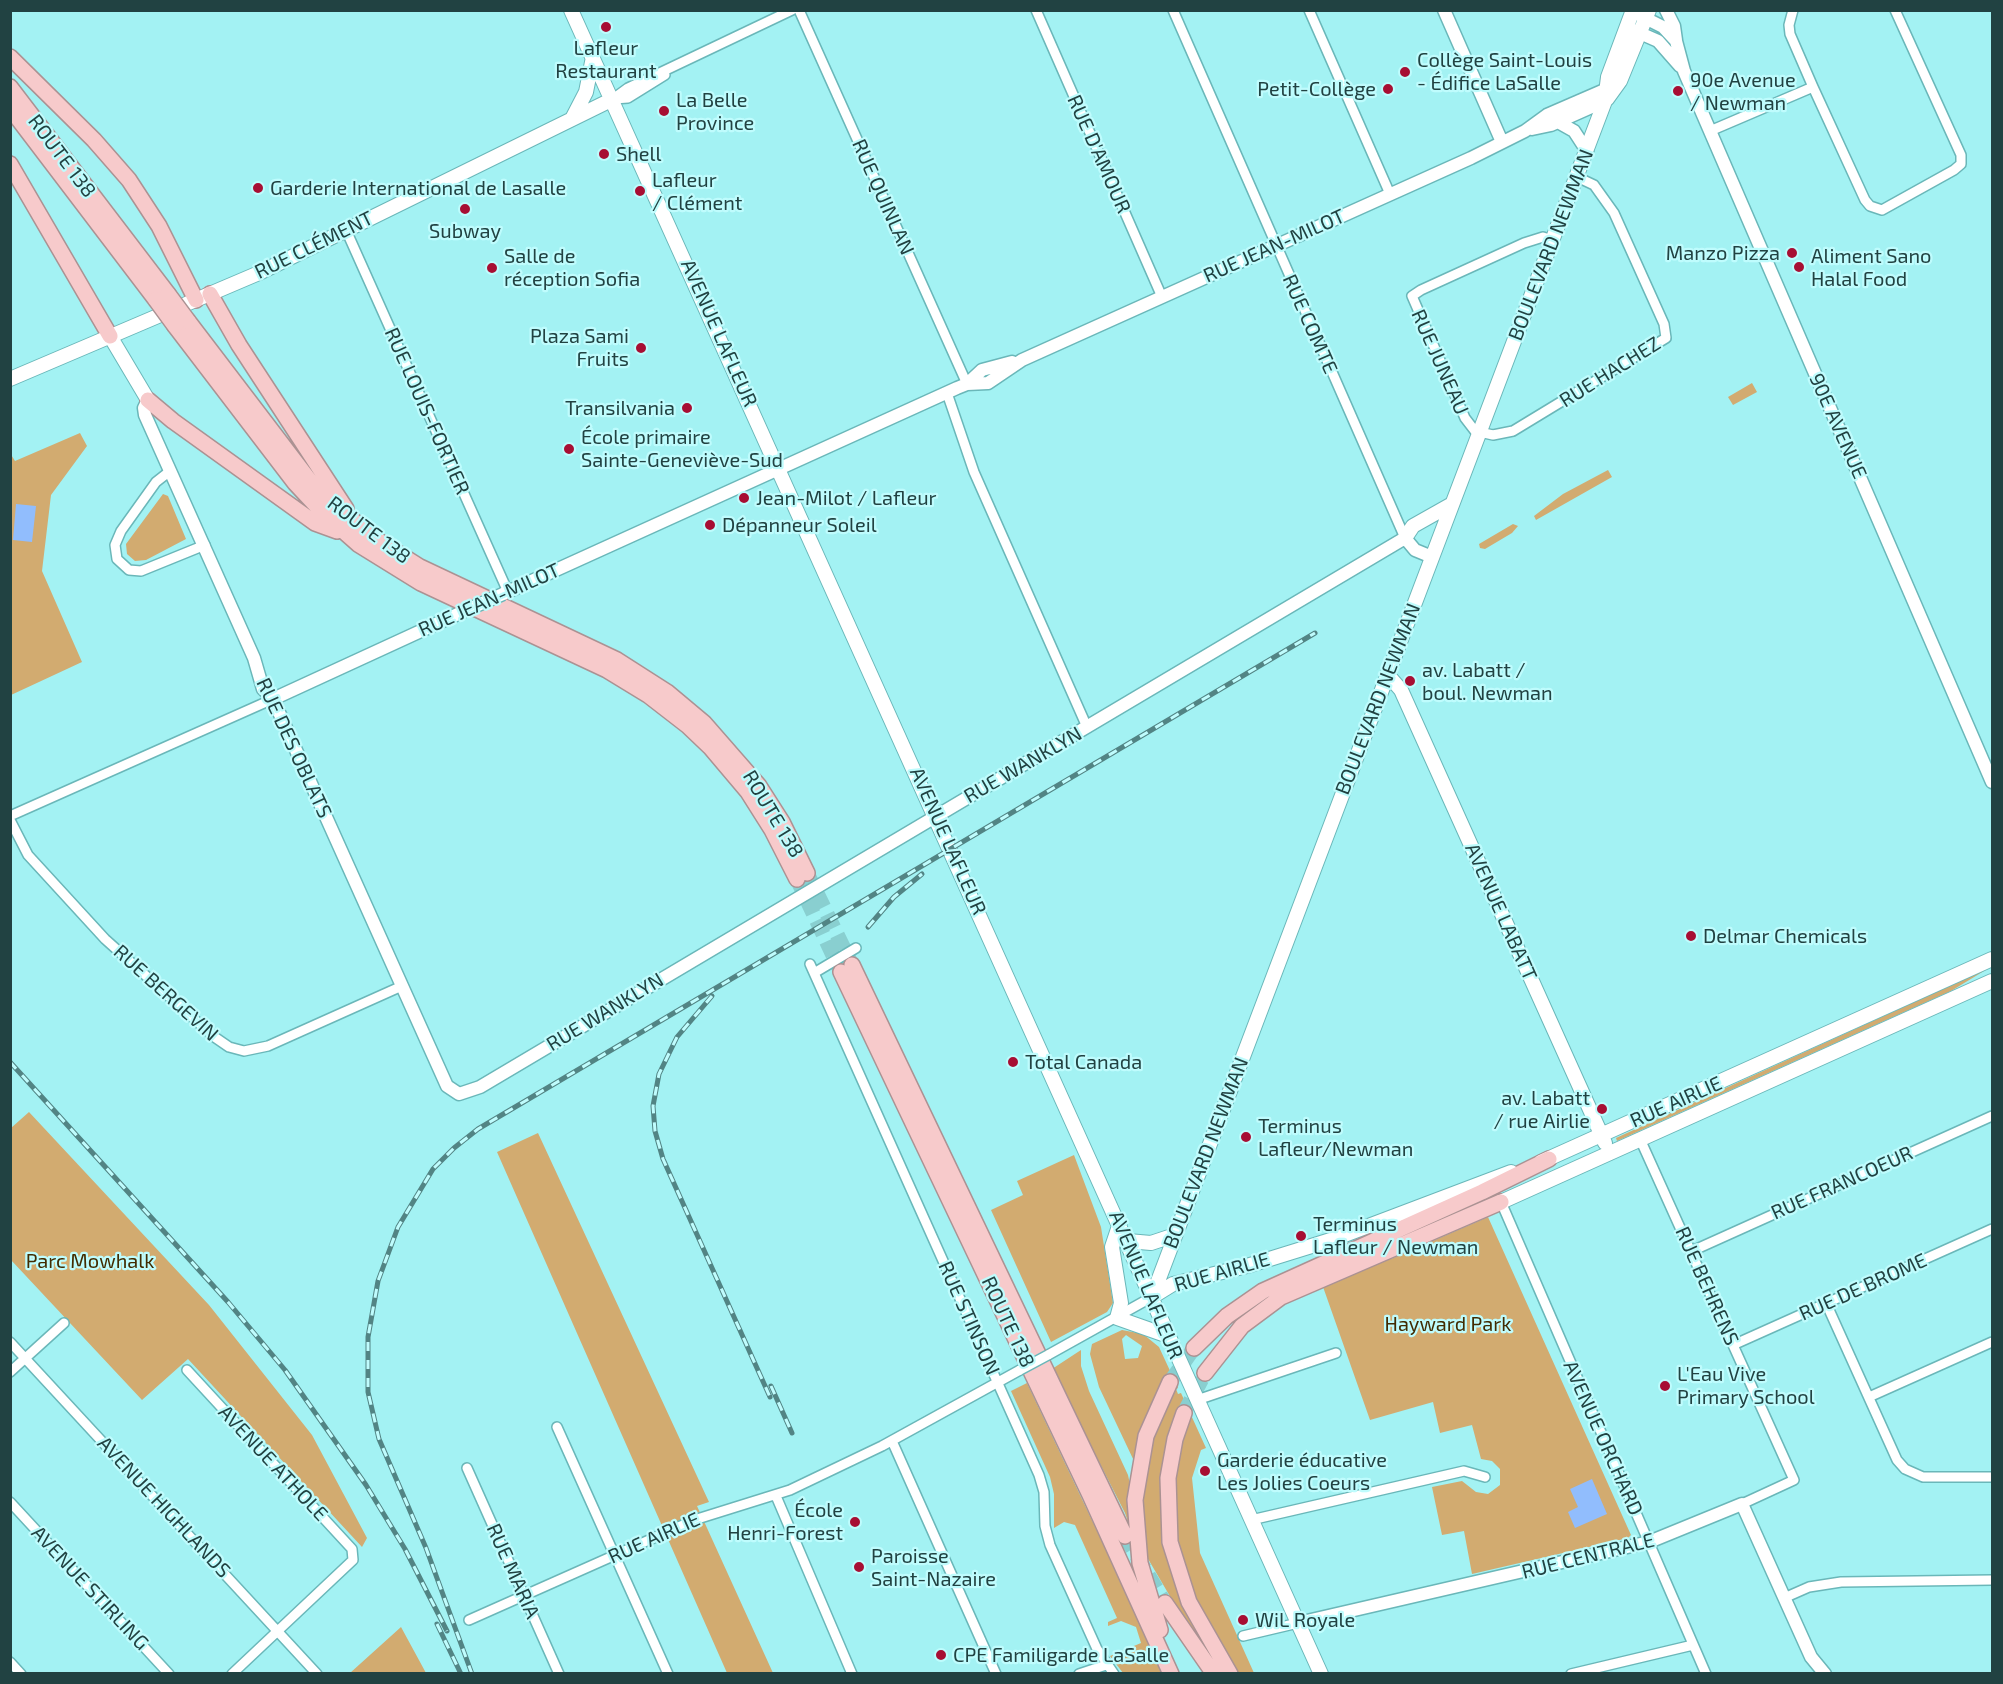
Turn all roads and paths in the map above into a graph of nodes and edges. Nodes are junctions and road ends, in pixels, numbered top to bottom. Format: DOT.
graph roads {
  1 [pos="571,10"];
  2 [pos="792,10"];
  3 [pos="799,10"];
  4 [pos="1036,10"];
  5 [pos="1173,10"];
  6 [pos="1309,10"];
  7 [pos="1444,10"];
  8 [pos="1666,10"];
  9 [pos="1793,10"];
  10 [pos="1895,10"];
  11 [pos="1640,13"];
  12 [pos="1626,27"];
  13 [pos="1640,33"];
  14 [pos="1676,41"];
  15 [pos="10,57"];
  16 [pos="593,57"];
  17 [pos="1684,71"];
  18 [pos="10,87"];
  19 [pos="1813,87"];
  20 [pos="1606,95"];
  21 [pos="613,99"];
  22 [pos="10,108"];
  23 [pos="572,119"];
  24 [pos="1558,122"];
  25 [pos="1525,131"];
  26 [pos="1710,131"];
  27 [pos="1502,142"];
  28 [pos="1587,151"];
  29 [pos="10,164"];
  30 [pos="1577,177"];
  31 [pos="1390,194"];
  32 [pos="346,230"];
  33 [pos="1553,240"];
  34 [pos="1276,245"];
  35 [pos="162,297"];
  36 [pos="203,297"];
  37 [pos="1162,297"];
  38 [pos="110,336"];
  39 [pos="10,379"];
  40 [pos="967,384"];
  41 [pos="947,393"];
  42 [pos="148,400"];
  43 [pos="1480,432"];
  44 [pos="780,469"];
  45 [pos="170,471"];
  46 [pos="1452,504"];
  47 [pos="352,530"];
  48 [pos="1405,538"];
  49 [pos="205,545"];
  50 [pos="1432,557"];
  51 [pos="506,593"];
  52 [pos="1387,674"];
  53 [pos="273,699"];
  54 [pos="1087,727"];
  55 [pos="1992,782"];
  56 [pos="936,816"];
  57 [pos="10,818"];
  58 [pos="802,876"];
  59 [pos="856,948"];
  60 [pos="1992,959"];
  61 [pos="1992,981"];
  62 [pos="402,986"];
  63 [pos="454,1093"];
  64 [pos="1992,1116"];
  65 [pos="1602,1135"];
  66 [pos="1640,1139"];
  67 [pos="1610,1153"];
  68 [pos="1549,1159"];
  69 [pos="1501,1202"];
  70 [pos="1120,1223"];
  71 [pos="1992,1229"];
  72 [pos="1175,1235"];
  73 [pos="1128,1241"];
  74 [pos="1692,1251"];
  75 [pos="1152,1297"];
  76 [pos="1826,1303"];
  77 [pos="1116,1318"];
  78 [pos="64,1323"];
  79 [pos="1168,1336"];
  80 [pos="10,1342"];
  81 [pos="1992,1342"];
  82 [pos="1733,1345"];
  83 [pos="1194,1348"];
  84 [pos="1336,1353"];
  85 [pos="26,1358"];
  86 [pos="188,1370"];
  87 [pos="10,1372"];
  88 [pos="1205,1373"];
  89 [pos="1170,1382"];
  90 [pos="998,1383"];
  91 [pos="1869,1397"];
  92 [pos="1197,1400"];
  93 [pos="1184,1413"];
  94 [pos="557,1427"];
  95 [pos="892,1441"];
  96 [pos="467,1468"];
  97 [pos="1485,1477"];
  98 [pos="1992,1477"];
  99 [pos="776,1496"];
  100 [pos="10,1502"];
  101 [pos="1742,1503"];
  102 [pos="1251,1520"];
  103 [pos="1125,1536"];
  104 [pos="1649,1542"];
  105 [pos="614,1556"];
  106 [pos="1992,1580"];
  107 [pos="524,1596"];
  108 [pos="1784,1598"];
  109 [pos="1165,1603"];
  110 [pos="469,1620"];
  111 [pos="1298,1623"];
  112 [pos="278,1631"];
  113 [pos="1243,1636"];
  114 [pos="1693,1645"];
  115 [pos="10,1662"];
  116 [pos="1107,1665"];
  117 [pos="21,1674"];
  118 [pos="169,1674"];
  119 [pos="232,1674"];
  120 [pos="317,1674"];
  121 [pos="559,1674"];
  122 [pos="668,1674"];
  123 [pos="852,1674"];
  124 [pos="996,1674"];
  125 [pos="1079,1674"];
  126 [pos="1114,1674"];
  127 [pos="1172,1674"];
  128 [pos="1214,1674"];
  129 [pos="1230,1674"];
  130 [pos="1321,1674"];
  131 [pos="1571,1674"];
  132 [pos="1706,1674"];
  133 [pos="1825,1674"];
  1 -- 16 [label="main road, AVENUE LAFLEUR"];
  2 -- 21 [label="street, RUE CLÉMENT"];
  3 -- 40 [label="street, RUE QUINLAN"];
  4 -- 37 [label="street, RUE D'AMOUR"];
  5 -- 34 [label="street, RUE COMTE"];
  6 -- 31 [label="street"];
  7 -- 27 [label="street"];
  8 -- 14 [label="street, 90E AVENUE"];
  9 -- 19 [label="street"];
  10 -- 19 [label="street"];
  11 -- 12 [label="main road, BOULEVARD NEWMAN"];
  11 -- 13 [label="main road, BOULEVARD NEWMAN"];
  11 -- 14 [label="street"];
  12 -- 13 [label="street, 90E AVENUE"];
  12 -- 20 [label="main road, BOULEVARD NEWMAN"];
  13 -- 17 [label="street, 90E AVENUE"];
  13 -- 20 [label="main road, BOULEVARD NEWMAN"];
  14 -- 17 [label="street, 90E AVENUE"];
  15 -- 36 [label="highway"];
  16 -- 21 [label="main road, AVENUE LAFLEUR"];
  16 -- 23 [label="main road"];
  17 -- 26 [label="street, 90E AVENUE"];
  18 -- 35 [label="highway, ROUTE 138"];
  19 -- 26 [label="street"];
  20 -- 24 [label="street, RUE JEAN-MILOT"];
  20 -- 25 [label="street, RUE JEAN-MILOT"];
  20 -- 28 [label="main road, BOULEVARD NEWMAN"];
  21 -- 23 [label="main road, RUE CLÉMENT"];
  21 -- 44 [label="main road, AVENUE LAFLEUR"];
  22 -- 35 [label="highway, ROUTE 138"];
  23 -- 32 [label="main road, RUE CLÉMENT"];
  24 -- 25 [label="street, RUE JEAN-MILOT"];
  24 -- 28 [label="street"];
  25 -- 27 [label="street, RUE JEAN-MILOT"];
  26 -- 55 [label="street, 90E AVENUE"];
  27 -- 31 [label="street, RUE JEAN-MILOT"];
  28 -- 30 [label="main road, BOULEVARD NEWMAN"];
  29 -- 38 [label="highway"];
  30 -- 33 [label="main road, BOULEVARD NEWMAN"];
  30 -- 43 [label="street, RUE HACHEZ"];
  31 -- 34 [label="street, RUE JEAN-MILOT"];
  32 -- 36 [label="main road, RUE CLÉMENT"];
  32 -- 51 [label="street, RUE LOUIS-FORTIER"];
  33 -- 43 [label="main road, BOULEVARD NEWMAN"];
  33 -- 43 [label="street, RUE JUNEAU"];
  34 -- 37 [label="street, RUE JEAN-MILOT"];
  34 -- 48 [label="street, RUE COMTE"];
  35 -- 47 [label="highway, ROUTE 138, bridge"];
  36 -- 38 [label="main road, RUE CLÉMENT"];
  36 -- 47 [label="highway"];
  37 -- 40 [label="street, RUE JEAN-MILOT"];
  38 -- 39 [label="main road, RUE CLÉMENT"];
  38 -- 42 [label="main road"];
  40 -- 41 [label="street, RUE JEAN-MILOT"];
  41 -- 44 [label="street, RUE JEAN-MILOT"];
  41 -- 54 [label="street"];
  42 -- 45 [label="street, RUE DES OBLATS"];
  42 -- 47 [label="highway"];
  43 -- 46 [label="main road, BOULEVARD NEWMAN"];
  44 -- 51 [label="street, RUE JEAN-MILOT"];
  44 -- 56 [label="main road, AVENUE LAFLEUR"];
  45 -- 49 [label="street, RUE DES OBLATS"];
  45 -- 49 [label="street"];
  46 -- 48 [label="main road"];
  46 -- 50 [label="main road, BOULEVARD NEWMAN"];
  47 -- 58 [label="highway, ROUTE 138"];
  48 -- 50 [label="street"];
  48 -- 54 [label="street, RUE WANKLYN"];
  49 -- 53 [label="street, RUE DES OBLATS"];
  50 -- 52 [label="main road, BOULEVARD NEWMAN"];
  51 -- 53 [label="street, RUE JEAN-MILOT, bridge"];
  52 -- 65 [label="main road, AVENUE LABATT"];
  52 -- 72 [label="main road, BOULEVARD NEWMAN"];
  53 -- 57 [label="street, RUE JEAN-MILOT"];
  53 -- 62 [label="street, RUE DES OBLATS"];
  54 -- 56 [label="street, RUE WANKLYN"];
  56 -- 63 [label="street, RUE WANKLYN"];
  56 -- 70 [label="main road, AVENUE LAFLEUR"];
  57 -- 62 [label="street, RUE BERGEVIN"];
  59 -- 90 [label="street, RUE STINSON"];
  60 -- 65 [label="main road, RUE AIRLIE"];
  61 -- 66 [label="main road, RUE AIRLIE"];
  62 -- 63 [label="street, RUE DES OBLATS"];
  64 -- 74 [label="street, RUE FRANCOEUR"];
  65 -- 67 [label="main road, AVENUE LABATT"];
  65 -- 68 [label="main road, RUE AIRLIE"];
  66 -- 67 [label="main road, RUE AIRLIE"];
  66 -- 74 [label="street, RUE BEHRENS"];
  67 -- 69 [label="main road, RUE AIRLIE"];
  68 -- 75 [label="main road, RUE AIRLIE"];
  68 -- 83 [label="highway"];
  69 -- 88 [label="highway"];
  69 -- 104 [label="street, AVENUE ORCHARD"];
  70 -- 73 [label="main road, AVENUE LAFLEUR"];
  70 -- 77 [label="main road"];
  71 -- 76 [label="street, RUE DE BROME"];
  72 -- 73 [label="main road"];
  72 -- 75 [label="main road, BOULEVARD NEWMAN"];
  73 -- 75 [label="main road, AVENUE LAFLEUR"];
  74 -- 82 [label="street, RUE BEHRENS"];
  75 -- 77 [label="street, RUE AIRLIE"];
  75 -- 79 [label="main road, AVENUE LAFLEUR"];
  76 -- 82 [label="street, RUE DE BROME"];
  76 -- 91 [label="street"];
  77 -- 79 [label="main road"];
  77 -- 90 [label="street, RUE AIRLIE, bridge"];
  78 -- 85 [label="street"];
  79 -- 92 [label="main road, AVENUE LAFLEUR"];
  80 -- 85 [label="street, AVENUE HIGHLANDS"];
  81 -- 91 [label="street"];
  82 -- 101 [label="street, RUE BEHRENS"];
  84 -- 92 [label="street"];
  85 -- 87 [label="street"];
  85 -- 112 [label="street, AVENUE HIGHLANDS"];
  86 -- 112 [label="street, AVENUE ATHOLE"];
  89 -- 127 [label="highway"];
  90 -- 95 [label="street, RUE AIRLIE"];
  90 -- 116 [label="street, RUE STINSON"];
  91 -- 98 [label="street"];
  92 -- 102 [label="main road, AVENUE LAFLEUR"];
  93 -- 129 [label="highway"];
  94 -- 105 [label="street"];
  95 -- 99 [label="street, RUE AIRLIE"];
  95 -- 124 [label="street"];
  96 -- 107 [label="street, RUE MARIA"];
  97 -- 102 [label="street"];
  99 -- 105 [label="street, RUE AIRLIE"];
  99 -- 123 [label="street"];
  100 -- 118 [label="street, AVENUE STIRLING"];
  101 -- 104 [label="street, RUE CENTRALE"];
  101 -- 108 [label="street"];
  102 -- 111 [label="main road, AVENUE LAFLEUR"];
  103 -- 127 [label="highway, ROUTE 138"];
  104 -- 111 [label="street, RUE CENTRALE"];
  104 -- 114 [label="street, AVENUE ORCHARD"];
  105 -- 107 [label="street, RUE AIRLIE"];
  105 -- 122 [label="street"];
  106 -- 108 [label="street"];
  107 -- 110 [label="street, RUE AIRLIE"];
  107 -- 121 [label="street, RUE MARIA"];
  108 -- 133 [label="street"];
  109 -- 128 [label="highway"];
  111 -- 113 [label="street, RUE CENTRALE"];
  111 -- 130 [label="main road, AVENUE LAFLEUR"];
  112 -- 119 [label="street"];
  112 -- 120 [label="street, AVENUE HIGHLANDS"];
  114 -- 131 [label="street"];
  114 -- 132 [label="street, AVENUE ORCHARD"];
  115 -- 117 [label="street"];
  116 -- 125 [label="street"];
  116 -- 126 [label="street, RUE STINSON"];
}
